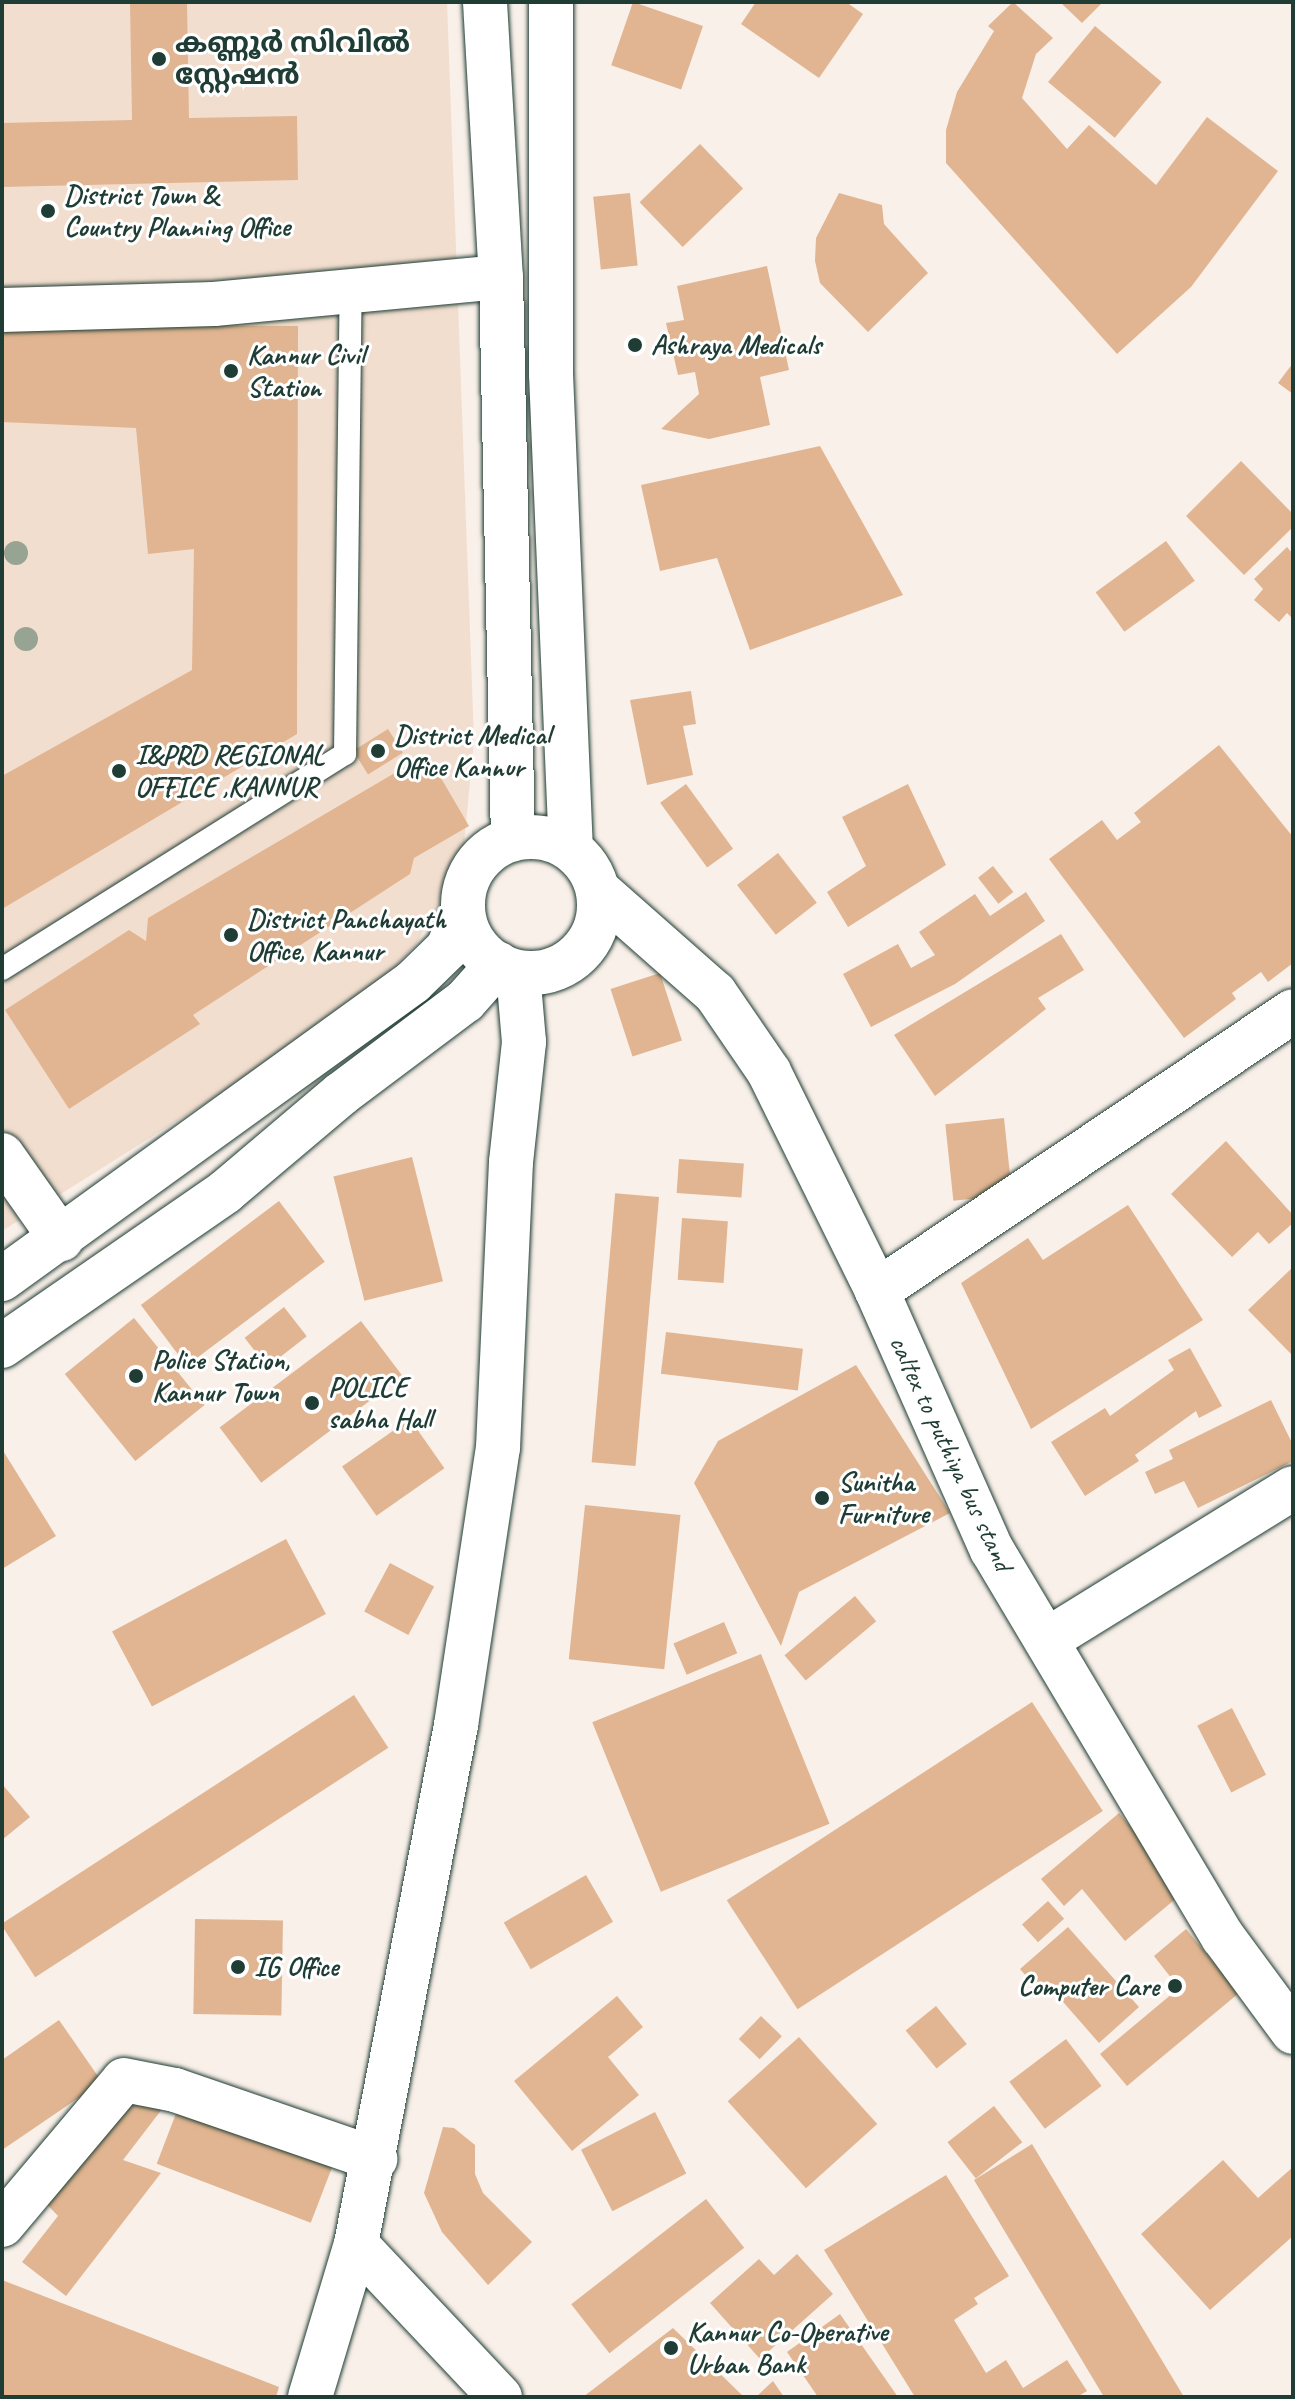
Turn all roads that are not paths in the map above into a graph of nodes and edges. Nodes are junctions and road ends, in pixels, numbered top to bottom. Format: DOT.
graph roads {
  1 [pos="485,2"];
  2 [pos="551,2"];
  3 [pos="501,277"];
  4 [pos="351,294"];
  5 [pos="2,310"];
  6 [pos="513,839"];
  7 [pos="571,849"];
  8 [pos="598,890"];
  9 [pos="463,910"];
  10 [pos="508,968"];
  11 [pos="2,969"];
  12 [pos="1293,1011"];
  13 [pos="2,1155"];
  14 [pos="61,1239"];
  15 [pos="2,1279"];
  16 [pos="877,1291"];
  17 [pos="2,1346"];
  18 [pos="1293,1488"];
  19 [pos="1047,1640"];
  20 [pos="1293,2032"];
  21 [pos="375,2159"];
  22 [pos="2,2225"];
  23 [pos="356,2244"];
  24 [pos="310,2397"];
  25 [pos="500,2397"];
  1 -- 3 [label="main road"];
  2 -- 7 [label="main road"];
  3 -- 4 [label="main road"];
  3 -- 6 [label="main road"];
  4 -- 5 [label="main road"];
  4 -- 11 [label="lane"];
  6 -- 7 [label="main road"];
  6 -- 9 [label="main road"];
  7 -- 8 [label="main road"];
  8 -- 10 [label="main road"];
  8 -- 16 [label="main road, caltex to puthiya bus stand"];
  9 -- 10 [label="main road"];
  9 -- 14 [label="main road"];
  10 -- 17 [label="main road"];
  10 -- 21 [label="main road"];
  12 -- 16 [label="main road"];
  13 -- 14 [label="main road"];
  14 -- 15 [label="main road"];
  16 -- 19 [label="main road, caltex to puthiya bus stand"];
  18 -- 19 [label="main road"];
  19 -- 20 [label="main road, caltex to puthiya bus stand"];
  21 -- 22 [label="main road"];
  21 -- 23 [label="main road"];
  23 -- 24 [label="main road"];
  23 -- 25 [label="main road"];
}
